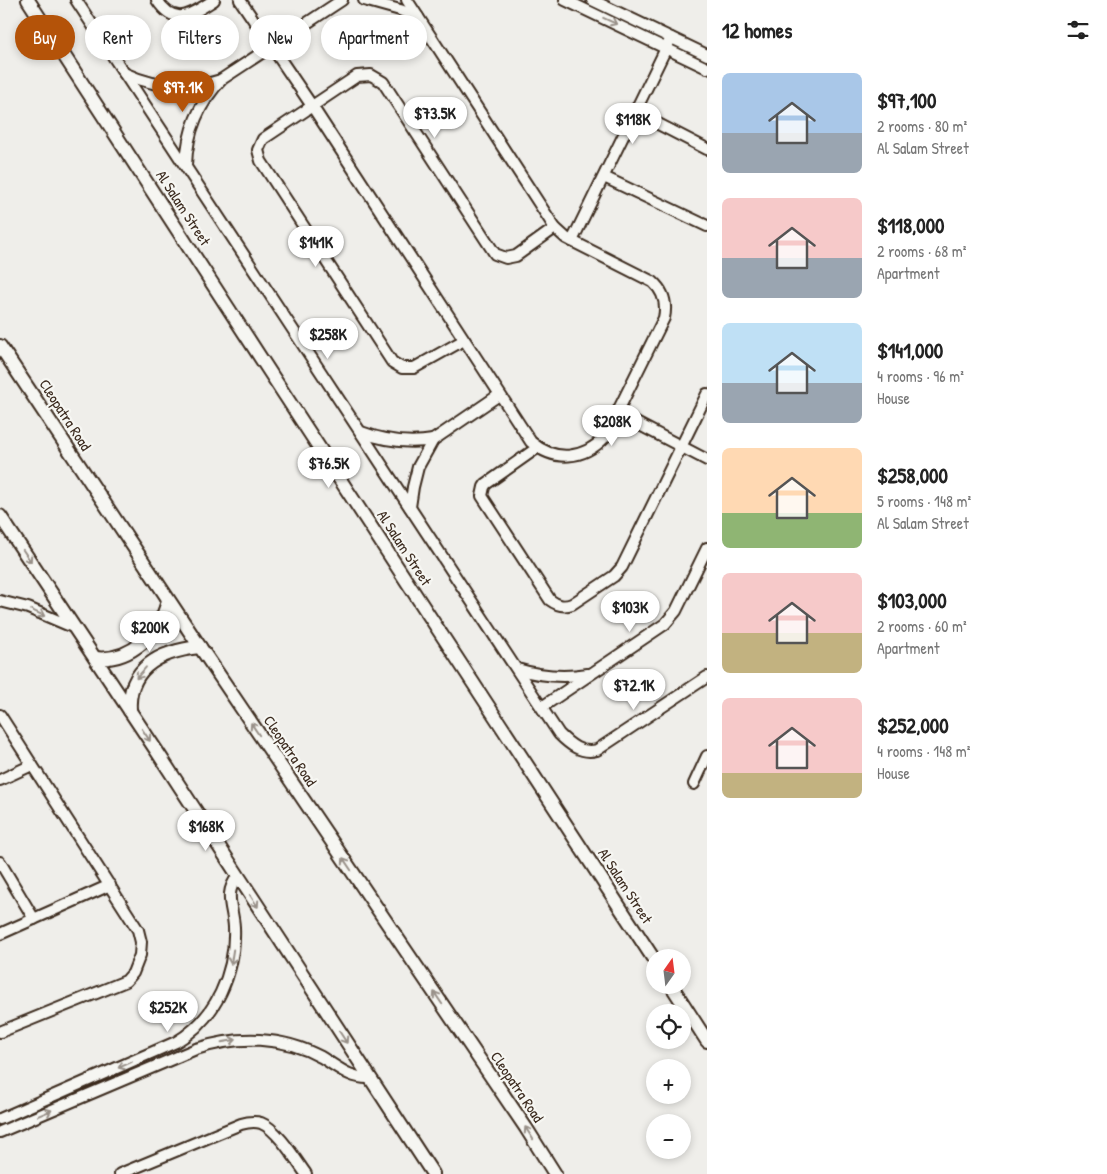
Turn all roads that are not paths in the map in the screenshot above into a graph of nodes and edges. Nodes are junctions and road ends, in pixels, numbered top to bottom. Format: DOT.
graph roads {
  1 [pos="28,0"];
  2 [pos="76,0"];
  3 [pos="157,0"];
  4 [pos="214,0"];
  5 [pos="240,0"];
  6 [pos="342,0"];
  7 [pos="364,0"];
  8 [pos="407,0"];
  9 [pos="566,0"];
  10 [pos="592,0"];
  11 [pos="250,15"];
  12 [pos="413,15"];
  13 [pos="417,15"];
  14 [pos="311,21"];
  15 [pos="427,31"];
  16 [pos="671,38"];
  17 [pos="666,48"];
  18 [pos="707,55"];
  19 [pos="252,60"];
  20 [pos="280,60"];
  21 [pos="707,68"];
  22 [pos="124,73"];
  23 [pos="222,80"];
  24 [pos="312,106"];
  25 [pos="635,112"];
  26 [pos="707,149"];
  27 [pos="186,165"];
  28 [pos="604,177"];
  29 [pos="707,226"];
  30 [pos="555,228"];
  31 [pos="572,241"];
  32 [pos="464,340"];
  33 [pos="0,346"];
  34 [pos="4,358"];
  35 [pos="707,394"];
  36 [pos="499,395"];
  37 [pos="617,413"];
  38 [pos="361,432"];
  39 [pos="433,440"];
  40 [pos="681,447"];
  41 [pos="537,448"];
  42 [pos="707,460"];
  43 [pos="410,507"];
  44 [pos="0,516"];
  45 [pos="707,548"];
  46 [pos="168,600"];
  47 [pos="0,601"];
  48 [pos="75,628"];
  49 [pos="200,647"];
  50 [pos="95,658"];
  51 [pos="516,669"];
  52 [pos="592,674"];
  53 [pos="707,677"];
  54 [pos="542,707"];
  55 [pos="130,711"];
  56 [pos="0,715"];
  57 [pos="707,756"];
  58 [pos="32,765"];
  59 [pos="0,780"];
  60 [pos="694,784"];
  61 [pos="0,862"];
  62 [pos="238,876"];
  63 [pos="110,885"];
  64 [pos="34,919"];
  65 [pos="0,934"];
  66 [pos="647,949"];
  67 [pos="677,994"];
  68 [pos="0,1032"];
  69 [pos="187,1036"];
  70 [pos="707,1041"];
  71 [pos="196,1049"];
  72 [pos="370,1078"];
  73 [pos="0,1119"];
  74 [pos="0,1132"];
  75 [pos="120,1174"];
  76 [pos="306,1174"];
  77 [pos="433,1174"];
  78 [pos="555,1174"];
  1 -- 66 [label="main road, Al Salam Street"];
  2 -- 22 [label="street"];
  3 -- 4 [label="street"];
  5 -- 11 [label="street"];
  6 -- 14 [label="street"];
  7 -- 12 [label="street"];
  8 -- 13 [label="street"];
  9 -- 17 [label="street, one-way"];
  10 -- 16 [label="street"];
  15 -- 30 [label="street"];
  16 -- 17 [label="street"];
  16 -- 18 [label="street"];
  17 -- 21 [label="street"];
  17 -- 25 [label="street"];
  19 -- 23 [label="street"];
  20 -- 24 [label="street"];
  22 -- 23 [label="street"];
  22 -- 27 [label="street"];
  23 -- 27 [label="street"];
  24 -- 30 [label="street"];
  24 -- 32 [label="street"];
  24 -- 32 [label="street"];
  25 -- 26 [label="street"];
  25 -- 28 [label="street"];
  27 -- 38 [label="street"];
  28 -- 29 [label="street"];
  28 -- 31 [label="street"];
  30 -- 31 [label="street"];
  31 -- 37 [label="street"];
  32 -- 36 [label="street"];
  33 -- 34 [label="main road, Cleopatra Road"];
  34 -- 46 [label="main road, Cleopatra Road"];
  35 -- 40 [label="street"];
  36 -- 39 [label="street"];
  36 -- 41 [label="street"];
  37 -- 40 [label="street"];
  37 -- 41 [label="street"];
  38 -- 39 [label="street"];
  38 -- 43 [label="street"];
  39 -- 43 [label="street"];
  40 -- 41 [label="street"];
  40 -- 42 [label="street"];
  43 -- 51 [label="street"];
  44 -- 48 [label="main road, one-way"];
  45 -- 52 [label="street"];
  46 -- 49 [label="main road, Cleopatra Road"];
  46 -- 50 [label="main road"];
  47 -- 48 [label="street, one-way"];
  48 -- 50 [label="main road"];
  49 -- 55 [label="main road, one-way"];
  78 -- 49 [label="main road, Cleopatra Road, one-way"];
  50 -- 55 [label="main road"];
  51 -- 52 [label="street"];
  51 -- 54 [label="street"];
  52 -- 54 [label="street"];
  53 -- 54 [label="street"];
  55 -- 62 [label="main road, one-way"];
  56 -- 58 [label="street"];
  57 -- 60 [label="street"];
  58 -- 59 [label="street"];
  58 -- 63 [label="street"];
  61 -- 64 [label="street"];
  62 -- 69 [label="street, one-way"];
  62 -- 72 [label="main road, one-way"];
  63 -- 64 [label="street"];
  63 -- 68 [label="street"];
  64 -- 65 [label="street"];
  67 -- 70 [label="main road"];
  69 -- 71 [label="street"];
  69 -- 73 [label="street, one-way"];
  71 -- 72 [label="street, one-way"];
  74 -- 71 [label="street, one-way"];
  72 -- 77 [label="main road"];
  75 -- 76 [label="street"];
}
